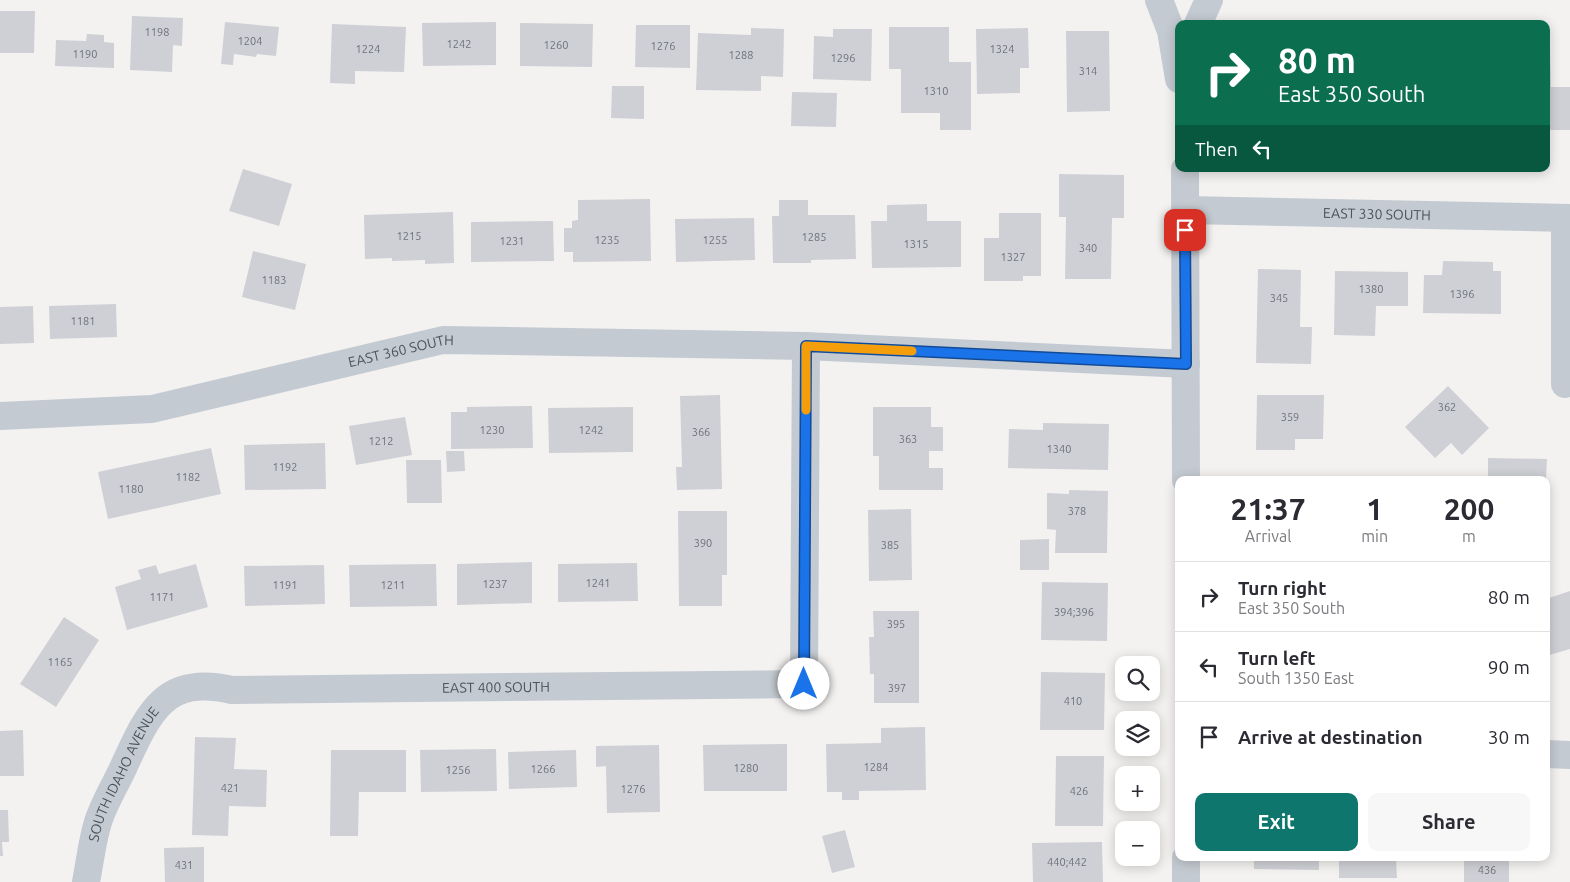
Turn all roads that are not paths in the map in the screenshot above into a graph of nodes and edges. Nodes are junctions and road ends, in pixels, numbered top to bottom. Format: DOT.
graph roads {
  1 [pos="1159,0"];
  2 [pos="1209,0"];
  3 [pos="1200,20"];
  4 [pos="1175,52"];
  5 [pos="1185,172"];
  6 [pos="1185,210"];
  7 [pos="1567,218"];
  8 [pos="806,346"];
  9 [pos="1186,364"];
  10 [pos="1565,384"];
  11 [pos="0,416"];
  12 [pos="1186,476"];
  13 [pos="189,688"];
  14 [pos="1550,754"];
  15 [pos="1570,755"];
  16 [pos="1186,861"];
  17 [pos="86,882"];
  18 [pos="1186,882"];
  1 -- 4 [label="street"];
  2 -- 3 [label="street"];
  5 -- 6 [label="street"];
  6 -- 7 [label="street, EAST 330 SOUTH"];
  6 -- 9 [label="street"];
  7 -- 10 [label="street"];
  8 -- 9 [label="street, EAST 360 SOUTH"];
  8 -- 11 [label="street, EAST 360 SOUTH"];
  8 -- 13 [label="street, EAST 400 SOUTH"];
  9 -- 12 [label="street"];
  13 -- 17 [label="street, SOUTH IDAHO AVENUE"];
  14 -- 15 [label="street"];
  16 -- 18 [label="street"];
}
